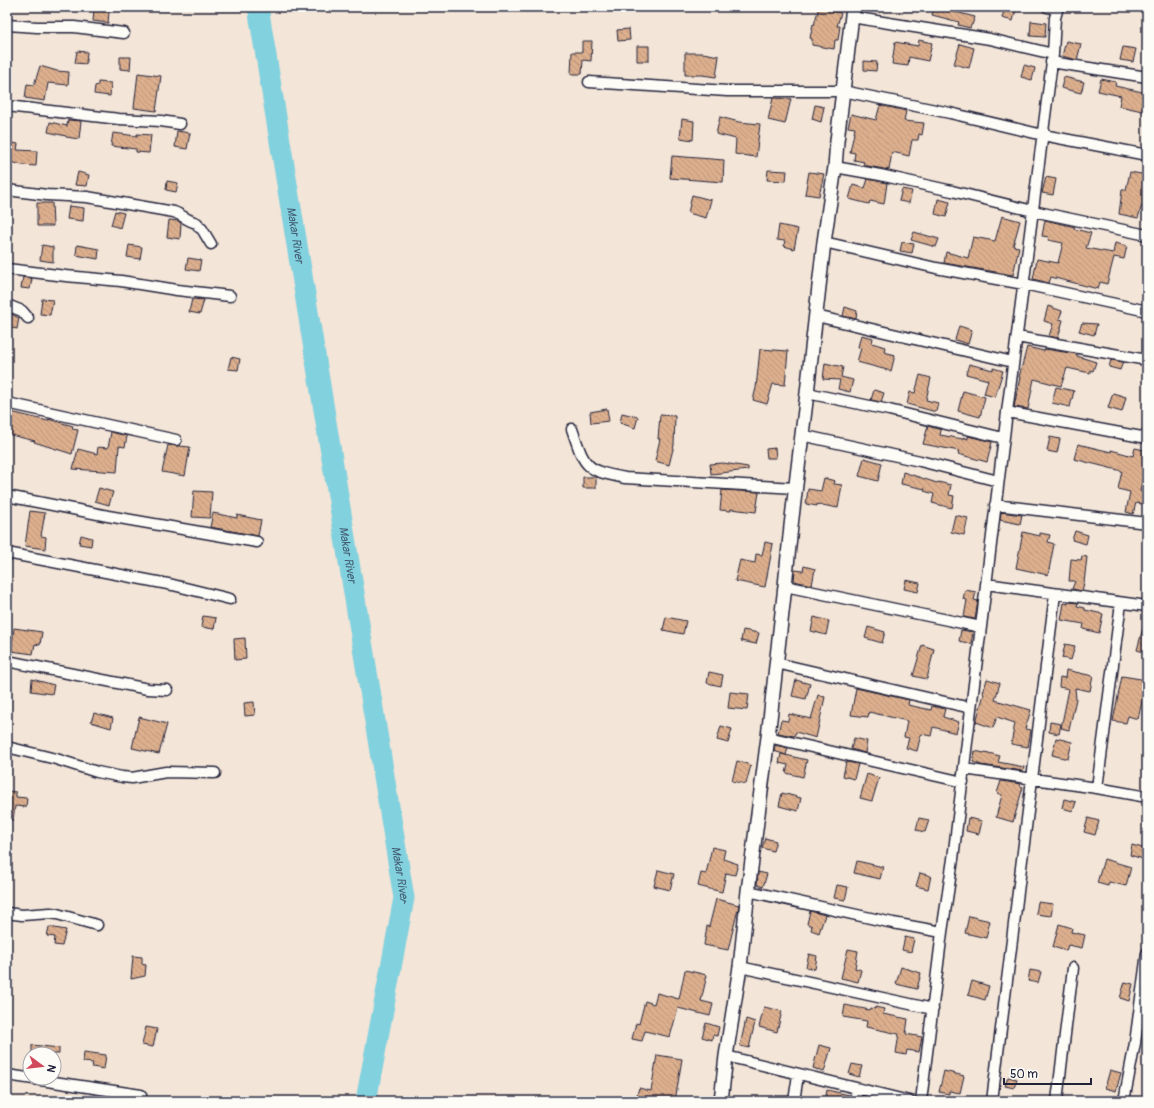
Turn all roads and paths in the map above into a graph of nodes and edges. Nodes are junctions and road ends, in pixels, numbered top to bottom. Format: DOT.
graph roads {
  1 [pos="1047,7"];
  2 [pos="1058,8"];
  3 [pos="852,12"];
  4 [pos="7,25"];
  5 [pos="124,33"];
  6 [pos="1052,58"];
  7 [pos="1147,78"];
  8 [pos="589,82"];
  9 [pos="843,92"];
  10 [pos="7,106"];
  11 [pos="180,124"];
  12 [pos="1043,135"];
  13 [pos="1147,155"];
  14 [pos="835,167"];
  15 [pos="7,190"];
  16 [pos="1033,211"];
  17 [pos="1147,235"];
  18 [pos="824,242"];
  19 [pos="211,244"];
  20 [pos="7,269"];
  21 [pos="1024,284"];
  22 [pos="230,296"];
  23 [pos="7,305"];
  24 [pos="1147,311"];
  25 [pos="816,316"];
  26 [pos="28,318"];
  27 [pos="1017,337"];
  28 [pos="1147,360"];
  29 [pos="1013,362"];
  30 [pos="807,393"];
  31 [pos="7,403"];
  32 [pos="1007,412"];
  33 [pos="572,428"];
  34 [pos="801,435"];
  35 [pos="1003,438"];
  36 [pos="1147,438"];
  37 [pos="176,440"];
  38 [pos="998,481"];
  39 [pos="795,488"];
  40 [pos="7,496"];
  41 [pos="995,505"];
  42 [pos="1147,523"];
  43 [pos="257,542"];
  44 [pos="7,553"];
  45 [pos="986,584"];
  46 [pos="785,586"];
  47 [pos="1055,594"];
  48 [pos="230,599"];
  49 [pos="1121,603"];
  50 [pos="1147,606"];
  51 [pos="981,627"];
  52 [pos="7,661"];
  53 [pos="776,663"];
  54 [pos="167,690"];
  55 [pos="971,708"];
  56 [pos="768,737"];
  57 [pos="7,747"];
  58 [pos="964,769"];
  59 [pos="215,773"];
  60 [pos="1032,779"];
  61 [pos="963,782"];
  62 [pos="1097,788"];
  63 [pos="1147,797"];
  64 [pos="748,891"];
  65 [pos="7,913"];
  66 [pos="97,925"];
  67 [pos="942,932"];
  68 [pos="1147,953"];
  69 [pos="740,967"];
  70 [pos="1073,968"];
  71 [pos="933,1009"];
  72 [pos="726,1056"];
  73 [pos="798,1074"];
  74 [pos="7,1075"];
  75 [pos="857,1089"];
  76 [pos="141,1095"];
  77 [pos="721,1101"];
  78 [pos="794,1101"];
  79 [pos="855,1101"];
  80 [pos="909,1101"];
  81 [pos="921,1101"];
  82 [pos="992,1101"];
  83 [pos="1057,1101"];
  84 [pos="1124,1101"];
  1 -- 2 [label="street"];
  2 -- 6 [label="street"];
  3 -- 6 [label="street"];
  3 -- 9 [label="street"];
  4 -- 5 [label="street"];
  6 -- 7 [label="street"];
  6 -- 12 [label="street"];
  8 -- 9 [label="street"];
  9 -- 12 [label="street"];
  9 -- 14 [label="street"];
  10 -- 11 [label="street"];
  12 -- 13 [label="street"];
  12 -- 16 [label="street"];
  14 -- 16 [label="street"];
  14 -- 18 [label="street"];
  15 -- 19 [label="street"];
  16 -- 17 [label="street"];
  16 -- 21 [label="street"];
  18 -- 21 [label="street"];
  18 -- 25 [label="street"];
  20 -- 22 [label="street"];
  21 -- 24 [label="street"];
  21 -- 27 [label="street"];
  23 -- 26 [label="street"];
  25 -- 29 [label="street"];
  25 -- 30 [label="street"];
  27 -- 28 [label="street"];
  27 -- 29 [label="street"];
  29 -- 32 [label="street"];
  30 -- 34 [label="street"];
  30 -- 35 [label="street"];
  31 -- 37 [label="street"];
  32 -- 35 [label="street"];
  32 -- 36 [label="street"];
  33 -- 39 [label="street"];
  34 -- 38 [label="street"];
  34 -- 39 [label="street"];
  35 -- 38 [label="street"];
  38 -- 41 [label="street"];
  39 -- 46 [label="street"];
  40 -- 43 [label="street"];
  41 -- 42 [label="street"];
  41 -- 45 [label="street"];
  44 -- 48 [label="street"];
  45 -- 47 [label="street"];
  45 -- 51 [label="street"];
  46 -- 51 [label="street"];
  46 -- 53 [label="street"];
  47 -- 49 [label="street"];
  47 -- 60 [label="street"];
  49 -- 50 [label="street"];
  49 -- 62 [label="street"];
  51 -- 55 [label="street"];
  52 -- 54 [label="street"];
  53 -- 55 [label="street"];
  53 -- 56 [label="street"];
  55 -- 58 [label="street"];
  56 -- 61 [label="street"];
  56 -- 64 [label="street"];
  57 -- 59 [label="street"];
  58 -- 60 [label="street"];
  58 -- 61 [label="street"];
  60 -- 62 [label="street"];
  60 -- 82 [label="street"];
  61 -- 67 [label="street"];
  62 -- 63 [label="street"];
  64 -- 67 [label="street"];
  64 -- 69 [label="street"];
  65 -- 66 [label="street"];
  67 -- 71 [label="street"];
  68 -- 84 [label="street"];
  69 -- 71 [label="street"];
  69 -- 72 [label="street"];
  70 -- 83 [label="street"];
  71 -- 81 [label="street"];
  72 -- 73 [label="street"];
  72 -- 77 [label="street"];
  73 -- 75 [label="street"];
  73 -- 78 [label="street"];
  74 -- 76 [label="street"];
  75 -- 79 [label="street"];
  75 -- 80 [label="street"];
}
